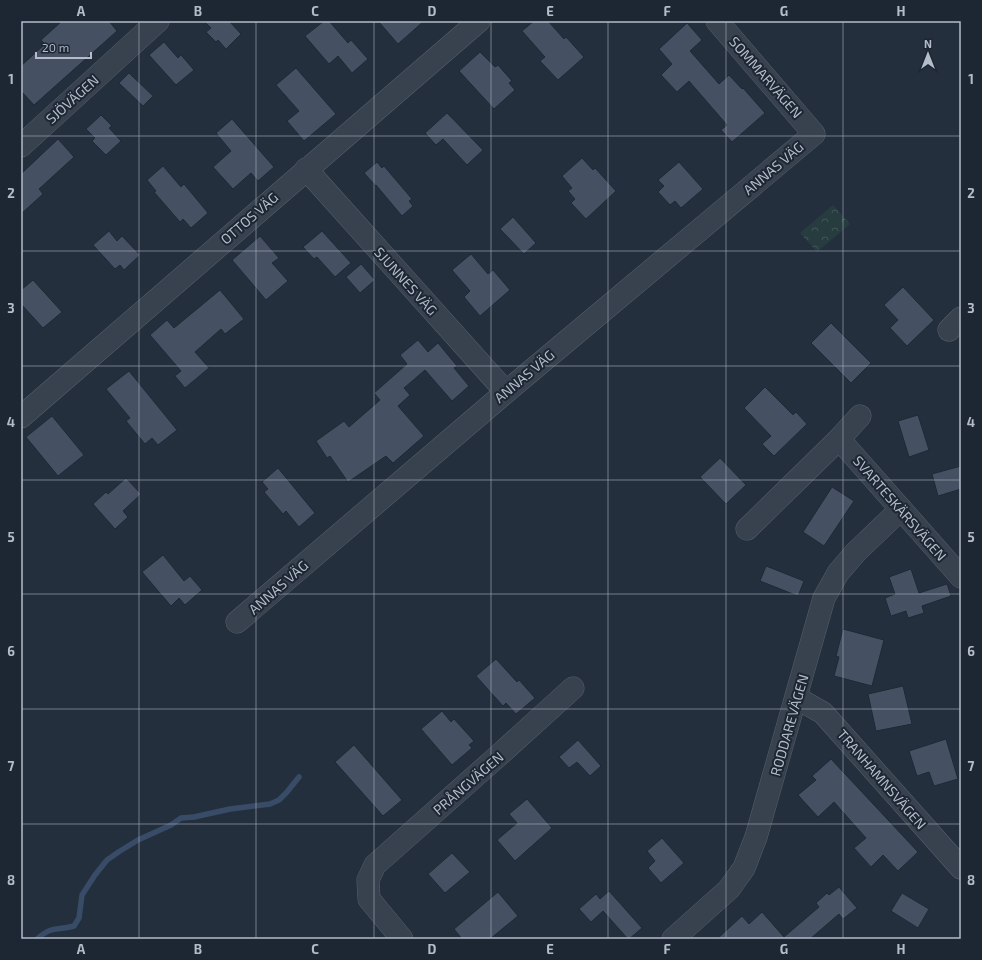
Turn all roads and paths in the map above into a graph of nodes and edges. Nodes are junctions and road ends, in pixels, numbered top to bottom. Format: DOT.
graph roads {
  1 [pos="158,21"];
  2 [pos="479,21"];
  3 [pos="717,21"];
  4 [pos="814,134"];
  5 [pos="21,146"];
  6 [pos="306,169"];
  7 [pos="506,392"];
  8 [pos="860,416"];
  9 [pos="21,417"];
  10 [pos="839,439"];
  11 [pos="901,509"];
  12 [pos="746,529"];
  13 [pos="961,577"];
  14 [pos="237,622"];
  15 [pos="572,688"];
  16 [pos="797,698"];
  17 [pos="961,868"];
  18 [pos="402,939"];
  19 [pos="673,939"];
  1 -- 5 [label="street, SJÖVÄGEN"];
  2 -- 6 [label="street, OTTOS VÄG"];
  3 -- 4 [label="street, SOMMARVÄGEN"];
  4 -- 7 [label="street, ANNAS VÄG"];
  6 -- 7 [label="street, SJUNNES VÄG"];
  6 -- 9 [label="street, OTTOS VÄG"];
  7 -- 14 [label="street, ANNAS VÄG"];
  8 -- 10 [label="street"];
  10 -- 11 [label="street, SVARTESKÄRSVÄGEN"];
  10 -- 12 [label="street"];
  11 -- 13 [label="street, SVARTESKÄRSVÄGEN"];
  11 -- 16 [label="street, RODDAREVÄGEN"];
  15 -- 18 [label="street, PRÅNGVÄGEN"];
  16 -- 17 [label="street, TRANHAMNSVÄGEN"];
  16 -- 19 [label="street, RODDAREVÄGEN"];
}
